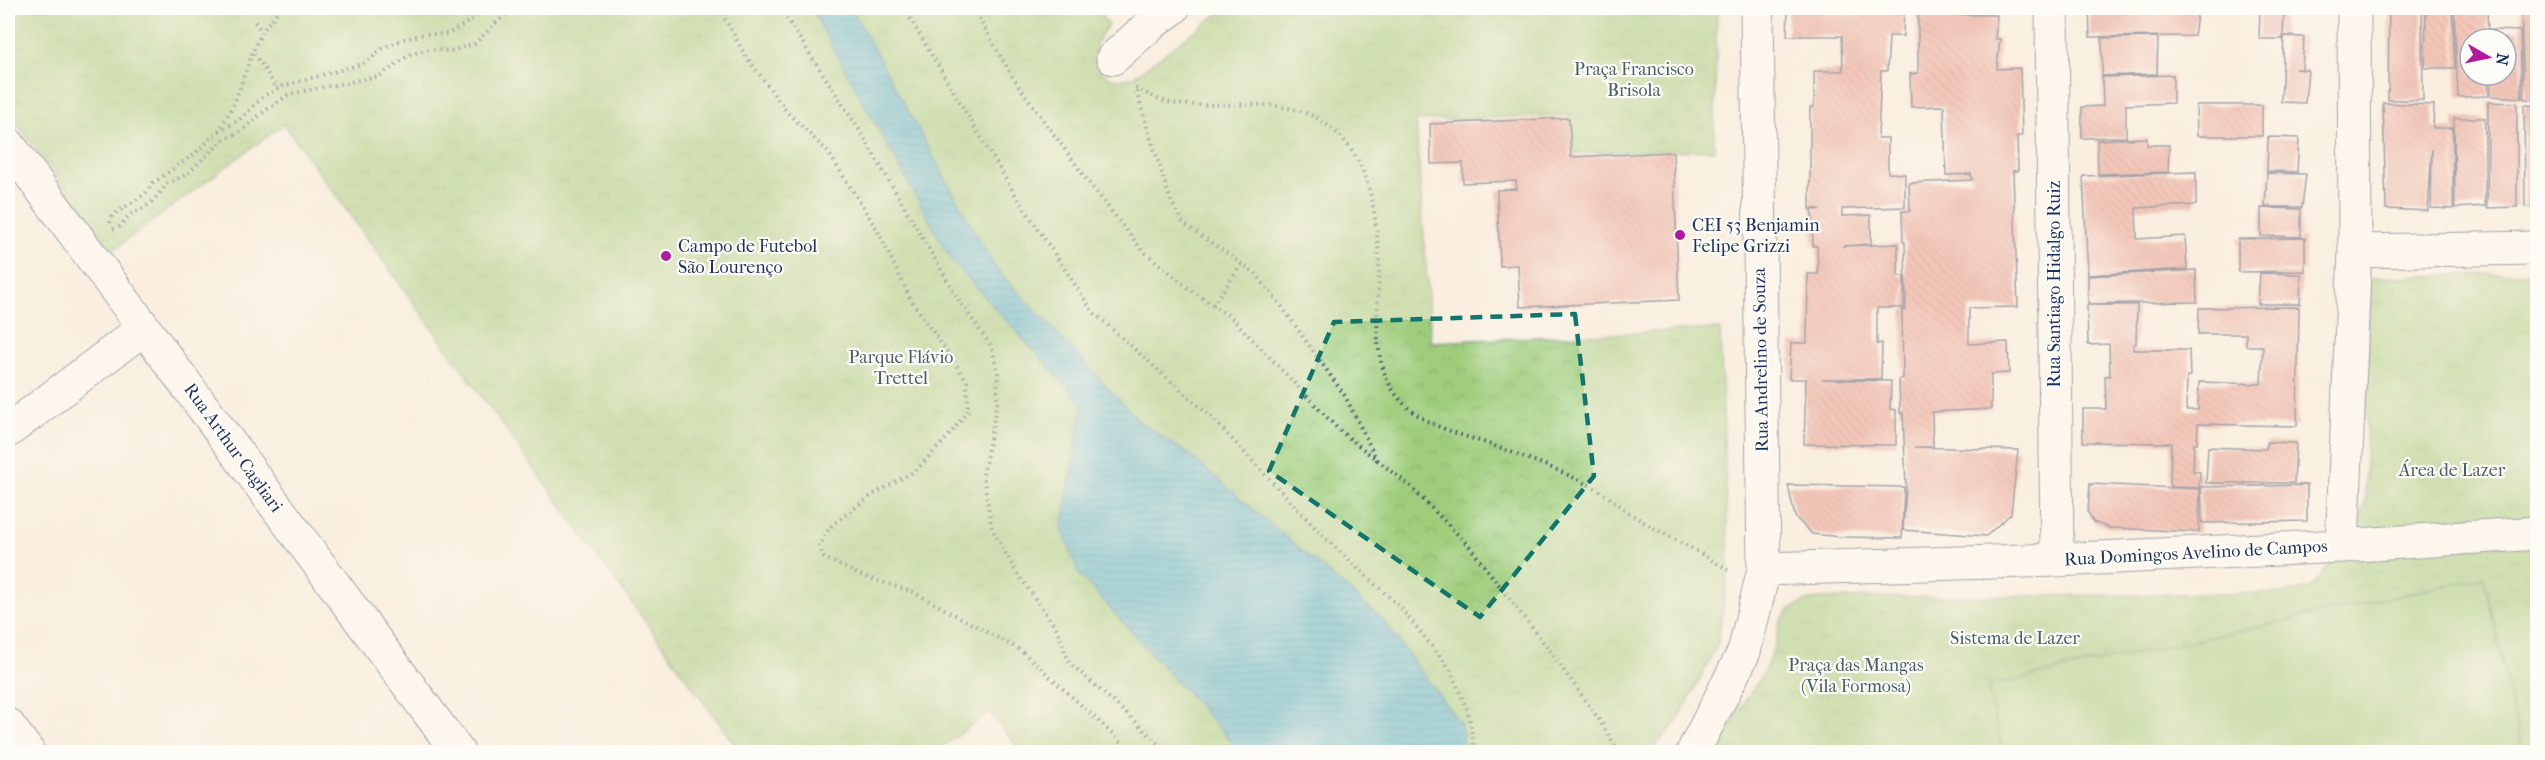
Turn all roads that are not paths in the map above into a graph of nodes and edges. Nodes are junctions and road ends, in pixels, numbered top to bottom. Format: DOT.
graph roads {
  1 [pos="1173,8"];
  2 [pos="1757,8"];
  3 [pos="2052,8"];
  4 [pos="2354,8"];
  5 [pos="1113,58"];
  6 [pos="8,144"];
  7 [pos="2538,248"];
  8 [pos="2355,251"];
  9 [pos="144,328"];
  10 [pos="8,431"];
  11 [pos="2538,533"];
  12 [pos="2342,546"];
  13 [pos="2057,560"];
  14 [pos="1764,569"];
  15 [pos="8,725"];
  16 [pos="28,753"];
  17 [pos="458,753"];
  18 [pos="1694,753"];
  1 -- 5 [label="street"];
  2 -- 14 [label="street, Rua Andrelino de Souza"];
  3 -- 13 [label="street, Rua Santiago Hidalgo Ruiz"];
  4 -- 8 [label="street, Rua Domingos Avelino de Campos"];
  6 -- 9 [label="street, Rua Arthur Cagliari"];
  7 -- 8 [label="street"];
  8 -- 12 [label="street, Rua Domingos Avelino de Campos"];
  9 -- 10 [label="street"];
  9 -- 17 [label="street, Rua Arthur Cagliari"];
  11 -- 12 [label="street"];
  12 -- 13 [label="street, Rua Domingos Avelino de Campos"];
  13 -- 14 [label="street, Rua Domingos Avelino de Campos"];
  14 -- 18 [label="street, Rua Andrelino de Souza"];
  15 -- 16 [label="street"];
}
